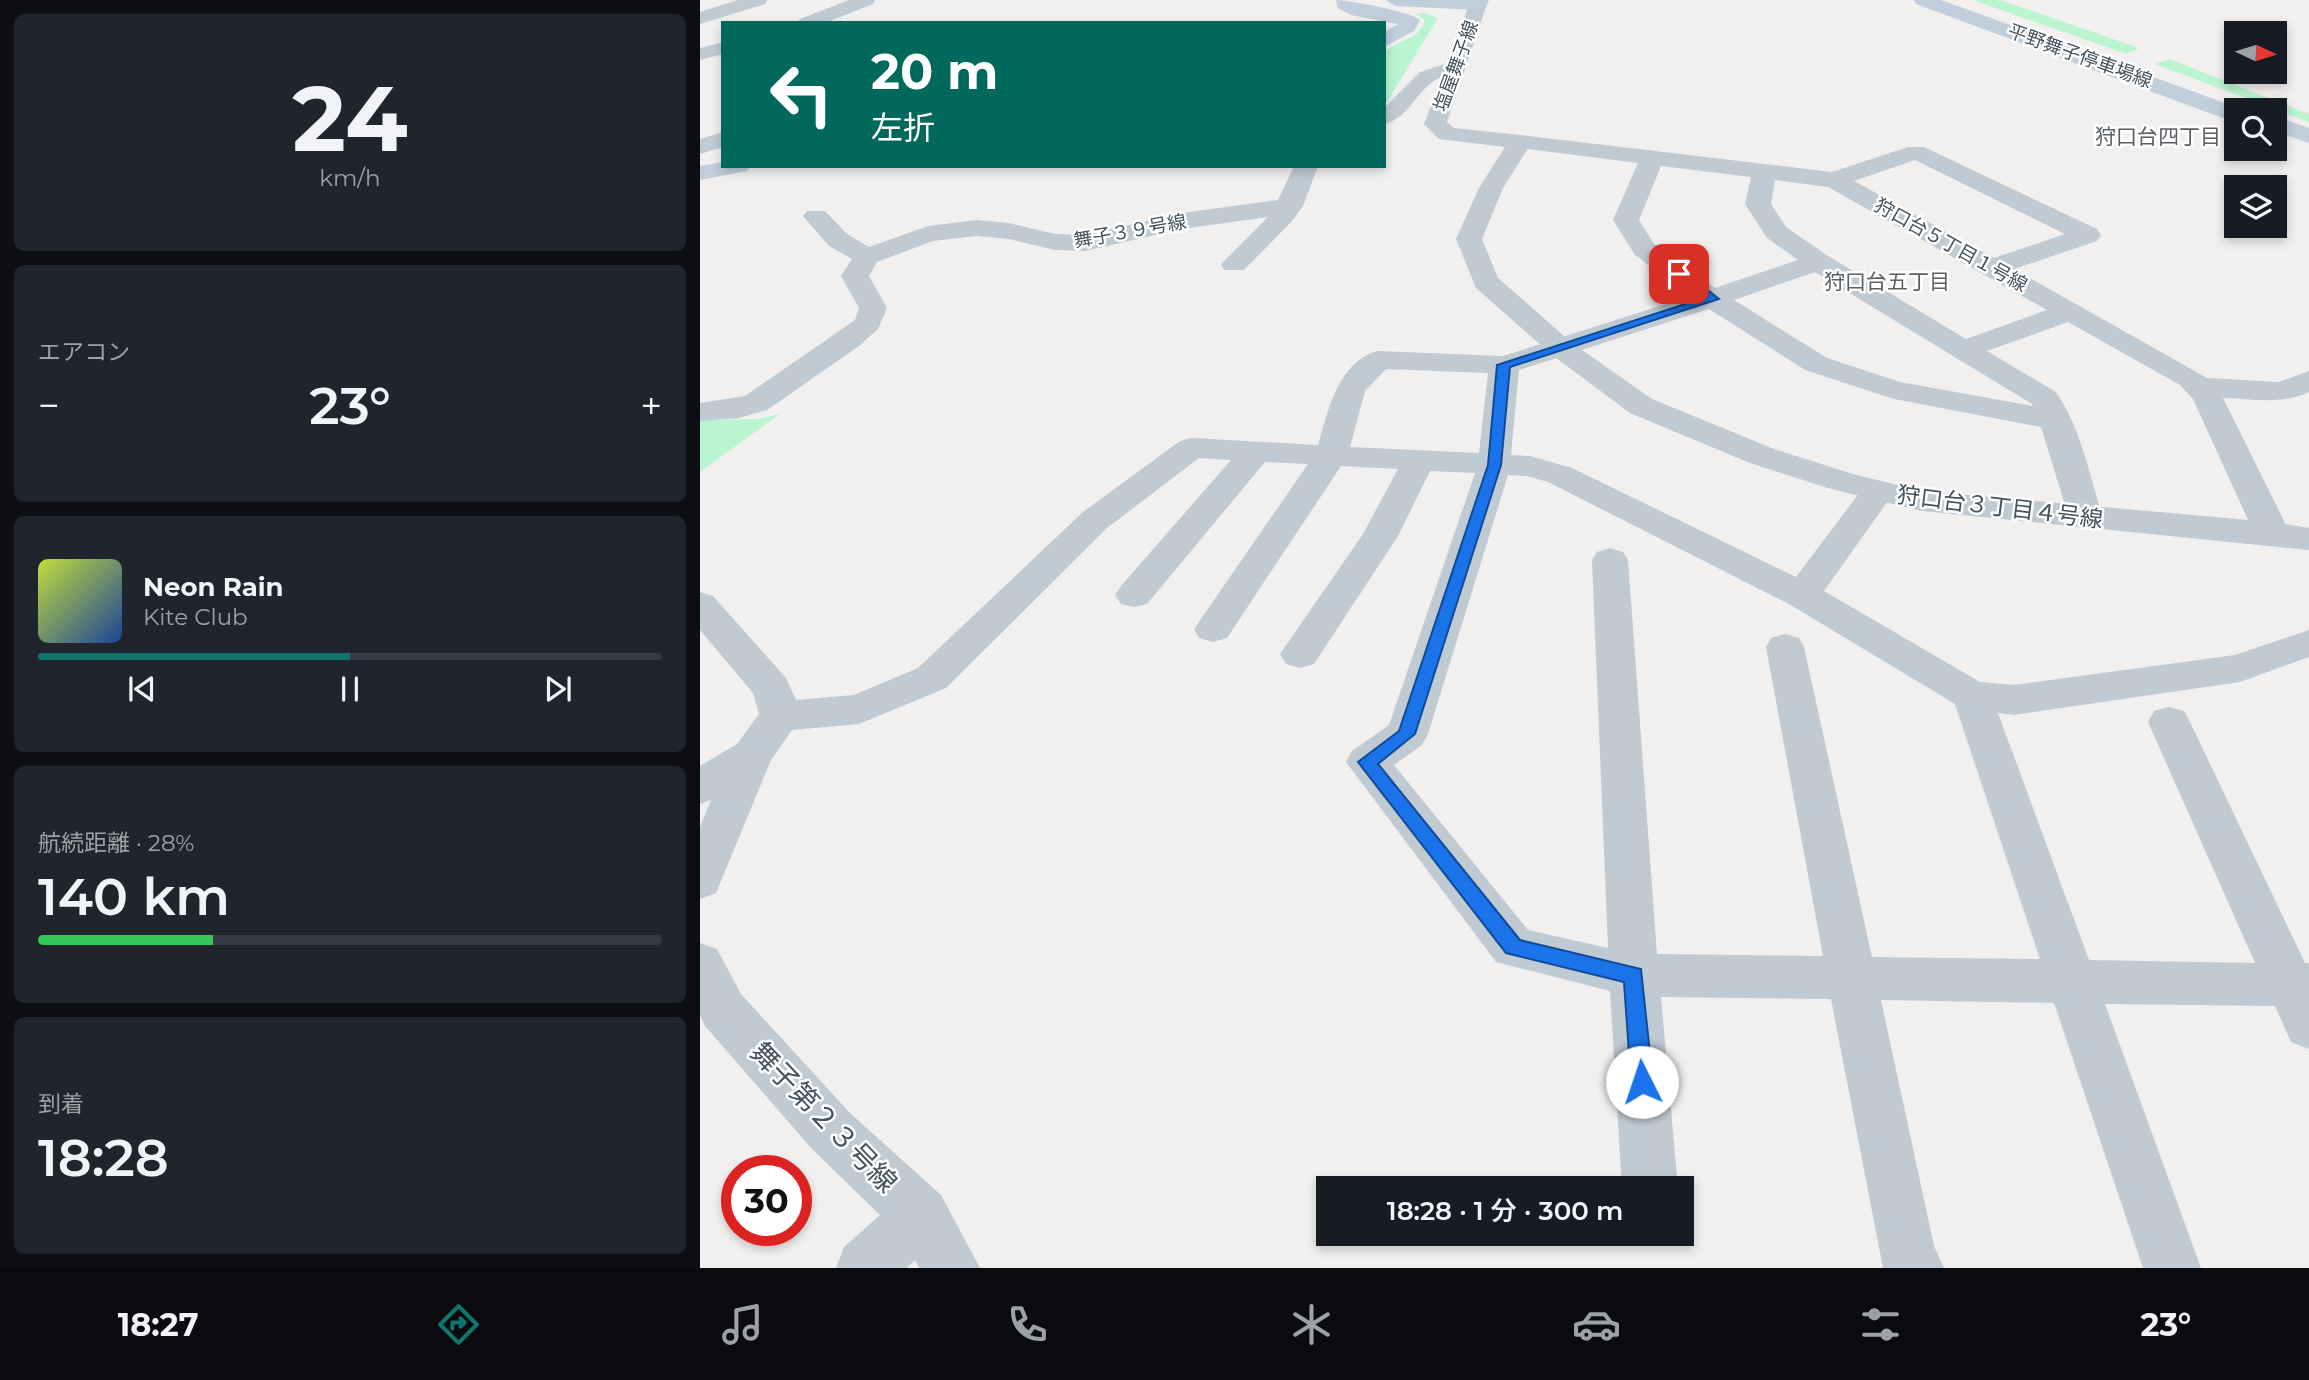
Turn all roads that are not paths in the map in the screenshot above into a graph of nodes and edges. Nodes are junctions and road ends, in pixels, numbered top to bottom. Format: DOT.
graph roads {
  1 [pos="758,0"];
  2 [pos="866,0"];
  3 [pos="1345,0"];
  4 [pos="1395,0"];
  5 [pos="1923,0"];
  6 [pos="1938,0"];
  7 [pos="1479,2"];
  8 [pos="731,5"];
  9 [pos="700,18"];
  10 [pos="812,21"];
  11 [pos="1386,40"];
  12 [pos="721,49"];
  13 [pos="700,54"];
  14 [pos="1454,66"];
  15 [pos="2224,104"];
  16 [pos="2224,111"];
  17 [pos="1386,116"];
  18 [pos="2287,128"];
  19 [pos="2287,133"];
  20 [pos="2309,136"];
  21 [pos="721,140"];
  22 [pos="2309,141"];
  23 [pos="1520,142"];
  24 [pos="700,147"];
  25 [pos="1652,159"];
  26 [pos="728,168"];
  27 [pos="1305,168"];
  28 [pos="1764,172"];
  29 [pos="700,173"];
  30 [pos="1834,180"];
  31 [pos="1290,206"];
  32 [pos="930,207"];
  33 [pos="816,216"];
  34 [pos="949,231"];
  35 [pos="867,257"];
  36 [pos="1818,262"];
  37 [pos="1234,264"];
  38 [pos="1992,268"];
  39 [pos="1713,299"];
  40 [pos="2068,312"];
  41 [pos="1562,349"];
  42 [pos="1966,349"];
  43 [pos="1504,365"];
  44 [pos="2309,380"];
  45 [pos="2199,387"];
  46 [pos="700,412"];
  47 [pos="2055,420"];
  48 [pos="1257,450"];
  49 [pos="1332,454"];
  50 [pos="1419,460"];
  51 [pos="1494,465"];
  52 [pos="1878,491"];
  53 [pos="2086,518"];
  54 [pos="2272,533"];
  55 [pos="2309,539"];
  56 [pos="1610,560"];
  57 [pos="1134,595"];
  58 [pos="1802,595"];
  59 [pos="700,606"];
  60 [pos="1213,629"];
  61 [pos="2309,643"];
  62 [pos="1785,647"];
  63 [pos="1300,653"];
  64 [pos="1972,696"];
  65 [pos="779,716"];
  66 [pos="2169,722"];
  67 [pos="752,755"];
  68 [pos="700,787"];
  69 [pos="700,880"];
  70 [pos="700,964"];
  71 [pos="1634,975"];
  72 [pos="1852,978"];
  73 [pos="2070,980"];
  74 [pos="2302,999"];
  75 [pos="711,1019"];
  76 [pos="1649,1176"];
  77 [pos="921,1215"];
  78 [pos="865,1268"];
  79 [pos="951,1268"];
  80 [pos="1915,1268"];
  81 [pos="2172,1268"];
  1 -- 8 [label="street"];
  2 -- 10 [label="street"];
  3 -- 11 [label="main road"];
  4 -- 7 [label="main road"];
  5 -- 16 [label="main road, 平野舞子停車場線"];
  6 -- 15 [label="main road, 平野舞子停車場線"];
  7 -- 14 [label="street, 塩屋舞子線"];
  8 -- 9 [label="street"];
  12 -- 13 [label="street"];
  14 -- 17 [label="street"];
  14 -- 23 [label="street, 塩屋舞子線"];
  18 -- 20 [label="main road"];
  19 -- 22 [label="main road"];
  21 -- 24 [label="street"];
  23 -- 25 [label="street, 狩口台５丁目１号線"];
  23 -- 41 [label="street, 狩口台３丁目４号線"];
  25 -- 28 [label="street, 狩口台５丁目１号線"];
  25 -- 39 [label="street"];
  26 -- 29 [label="main road"];
  27 -- 31 [label="street"];
  28 -- 30 [label="street, 狩口台５丁目１号線"];
  28 -- 36 [label="street"];
  30 -- 38 [label="street, 狩口台５丁目１号線"];
  30 -- 38 [label="street"];
  31 -- 34 [label="street, 舞子３９号線"];
  31 -- 37 [label="street"];
  32 -- 34 [label="street"];
  33 -- 35 [label="street"];
  34 -- 35 [label="street, 舞子３９号線"];
  35 -- 46 [label="street"];
  36 -- 39 [label="street"];
  36 -- 42 [label="street"];
  38 -- 40 [label="street, 狩口台５丁目１号線"];
  39 -- 41 [label="street"];
  39 -- 47 [label="street"];
  40 -- 42 [label="street"];
  40 -- 45 [label="street, 狩口台５丁目１号線"];
  41 -- 43 [label="street"];
  41 -- 52 [label="street, 狩口台３丁目４号線"];
  42 -- 47 [label="street"];
  43 -- 49 [label="street"];
  43 -- 51 [label="street"];
  44 -- 45 [label="street"];
  45 -- 54 [label="street, 狩口台５丁目１号線"];
  47 -- 53 [label="street"];
  48 -- 49 [label="street"];
  48 -- 57 [label="street"];
  48 -- 65 [label="street"];
  49 -- 50 [label="street"];
  49 -- 60 [label="street"];
  50 -- 51 [label="street"];
  50 -- 63 [label="street"];
  51 -- 58 [label="street"];
  51 -- 71 [label="street"];
  52 -- 53 [label="street, 狩口台３丁目４号線"];
  52 -- 58 [label="street"];
  53 -- 54 [label="street, 狩口台３丁目４号線"];
  54 -- 55 [label="street, 狩口台３丁目４号線"];
  56 -- 71 [label="street"];
  58 -- 64 [label="street"];
  59 -- 65 [label="street"];
  61 -- 64 [label="street"];
  62 -- 72 [label="street"];
  64 -- 73 [label="street"];
  65 -- 67 [label="street"];
  66 -- 74 [label="street"];
  67 -- 68 [label="street"];
  67 -- 69 [label="street"];
  70 -- 75 [label="street, 舞子第２３号線"];
  71 -- 72 [label="street"];
  71 -- 76 [label="street"];
  72 -- 73 [label="street"];
  72 -- 80 [label="street"];
  73 -- 74 [label="street"];
  73 -- 81 [label="street"];
  75 -- 77 [label="street, 舞子第２３号線"];
  77 -- 78 [label="street"];
  77 -- 79 [label="street, 舞子第２３号線"];
}
